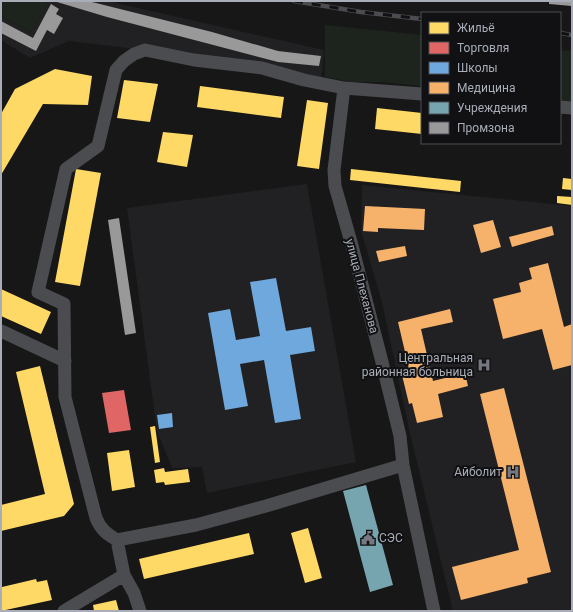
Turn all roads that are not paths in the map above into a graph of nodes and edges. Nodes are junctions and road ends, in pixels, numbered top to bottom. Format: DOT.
graph roads {
  1 [pos="344,88"];
  2 [pos="421,94"];
  3 [pos="561,107"];
  4 [pos="572,108"];
  5 [pos="1,331"];
  6 [pos="65,361"];
  7 [pos="403,465"];
  8 [pos="117,540"];
  9 [pos="124,575"];
  10 [pos="64,611"];
  11 [pos="140,611"];
  12 [pos="434,611"];
  1 -- 2 [label="street"];
  1 -- 6 [label="street"];
  1 -- 7 [label="street, улица Плеханова"];
  3 -- 4 [label="street"];
  5 -- 6 [label="street"];
  6 -- 8 [label="street"];
  7 -- 8 [label="street"];
  7 -- 12 [label="street, улица Плеханова"];
  8 -- 9 [label="street"];
  9 -- 10 [label="street"];
  9 -- 11 [label="street"];
}
